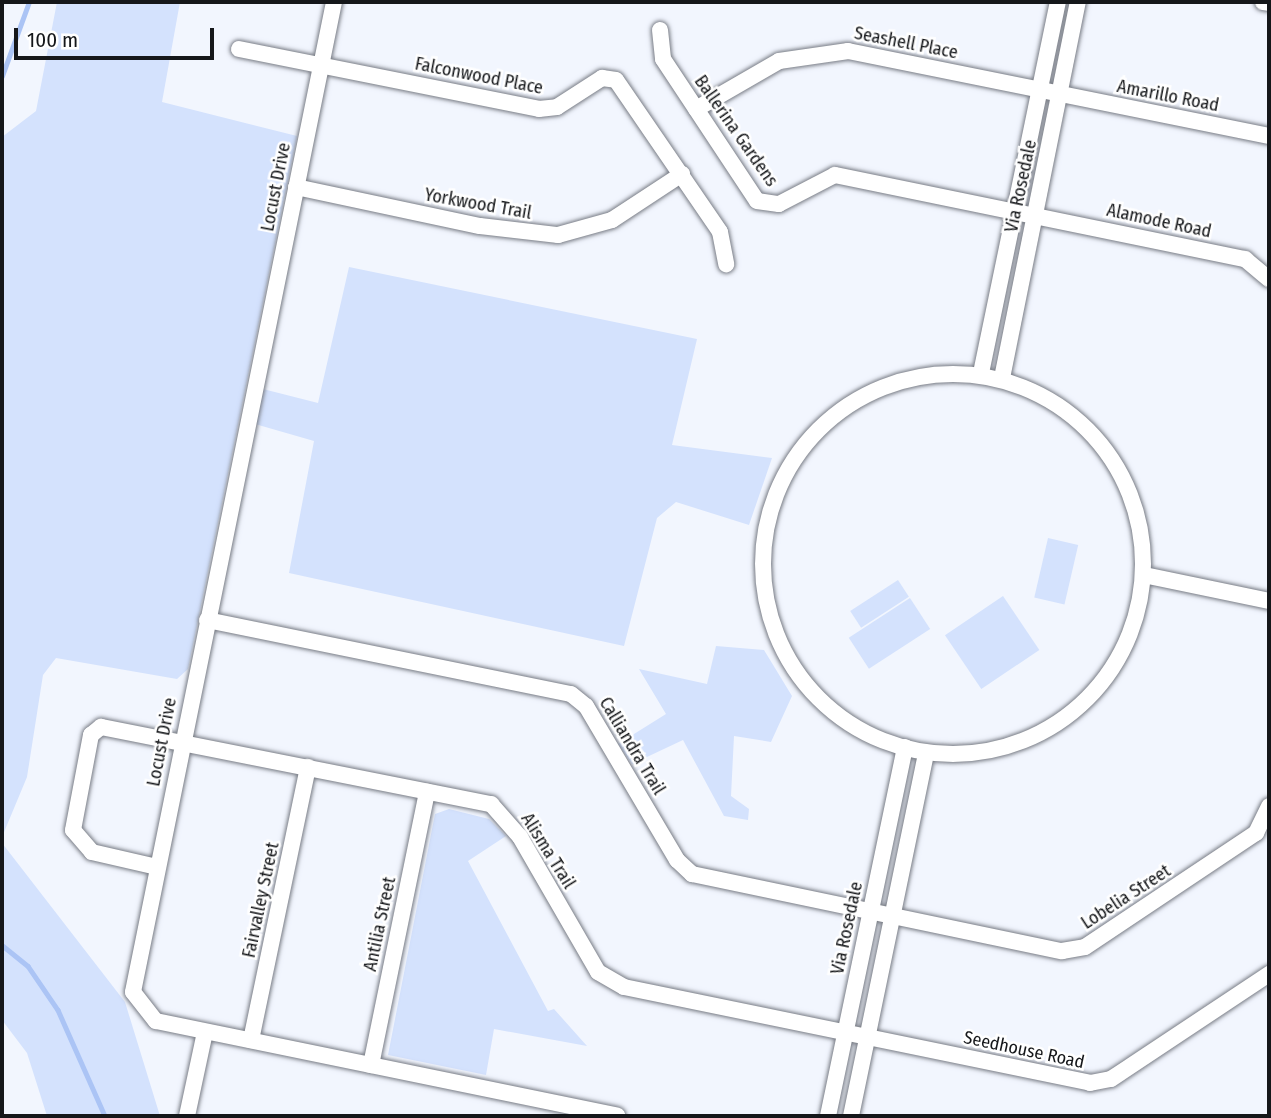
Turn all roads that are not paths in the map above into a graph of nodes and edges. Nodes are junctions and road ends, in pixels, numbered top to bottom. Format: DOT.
graph roads {
  1 [pos="334,2"];
  2 [pos="1058,2"];
  3 [pos="1078,2"];
  4 [pos="1263,2"];
  5 [pos="1269,3"];
  6 [pos="660,30"];
  7 [pos="239,49"];
  8 [pos="321,65"];
  9 [pos="1038,89"];
  10 [pos="1060,93"];
  11 [pos="696,109"];
  12 [pos="1269,136"];
  13 [pos="682,174"];
  14 [pos="296,187"];
  15 [pos="1016,211"];
  16 [pos="1034,215"];
  17 [pos="726,264"];
  18 [pos="1269,279"];
  19 [pos="981,373"];
  20 [pos="1002,378"];
  21 [pos="1144,575"];
  22 [pos="1269,601"];
  23 [pos="207,620"];
  24 [pos="182,741"];
  25 [pos="905,747"];
  26 [pos="926,753"];
  27 [pos="308,767"];
  28 [pos="427,792"];
  29 [pos="1269,806"];
  30 [pos="157,867"];
  31 [pos="870,911"];
  32 [pos="892,915"];
  33 [pos="1269,974"];
  34 [pos="205,1032"];
  35 [pos="845,1033"];
  36 [pos="867,1037"];
  37 [pos="251,1040"];
  38 [pos="371,1065"];
  39 [pos="187,1116"];
  40 [pos="617,1116"];
  41 [pos="828,1116"];
  42 [pos="851,1116"];
  1 -- 8 [label="street, Locust Drive"];
  2 -- 9 [label="street, Via Rosedale"];
  3 -- 10 [label="street, Via Rosedale"];
  4 -- 5 [label="street"];
  6 -- 11 [label="street, Ballerina Gardens"];
  7 -- 8 [label="street"];
  8 -- 13 [label="street, Falconwood Place"];
  8 -- 14 [label="street, Locust Drive"];
  9 -- 10 [label="street, Seashell Place"];
  9 -- 11 [label="street, Seashell Place"];
  9 -- 15 [label="street, Via Rosedale"];
  10 -- 12 [label="street, Amarillo Road"];
  10 -- 16 [label="street, Via Rosedale"];
  11 -- 15 [label="street, Ballerina Gardens"];
  13 -- 14 [label="street, Yorkwood Trail"];
  13 -- 17 [label="street, Falconwood Place"];
  14 -- 23 [label="street, Locust Drive"];
  15 -- 16 [label="street, Alamode Road"];
  15 -- 19 [label="street, Via Rosedale"];
  16 -- 18 [label="street, Alamode Road"];
  16 -- 20 [label="street, Via Rosedale"];
  19 -- 20 [label="street"];
  19 -- 25 [label="street"];
  20 -- 21 [label="street"];
  21 -- 22 [label="street"];
  21 -- 26 [label="street"];
  23 -- 24 [label="street, Locust Drive"];
  23 -- 31 [label="street, Calliandra Trail"];
  24 -- 27 [label="street, Alisma Trail"];
  24 -- 30 [label="street, Locust Drive"];
  24 -- 30 [label="street, Alisma Trail"];
  25 -- 26 [label="street"];
  25 -- 31 [label="street, Via Rosedale"];
  26 -- 32 [label="street"];
  27 -- 28 [label="street, Alisma Trail"];
  27 -- 37 [label="street, Fairvalley Street"];
  28 -- 35 [label="street, Alisma Trail"];
  28 -- 38 [label="street, Antilia Street"];
  29 -- 32 [label="street, Lobelia Street"];
  30 -- 34 [label="street, Locust Drive"];
  31 -- 32 [label="street, Calliandra Trail"];
  31 -- 35 [label="street, Via Rosedale"];
  32 -- 36 [label="street"];
  33 -- 36 [label="street, Seedhouse Road"];
  34 -- 37 [label="street, Locust Drive"];
  34 -- 39 [label="street"];
  35 -- 36 [label="street, Alisma Trail"];
  35 -- 41 [label="street, Via Rosedale"];
  36 -- 42 [label="street"];
  37 -- 38 [label="street, Locust Drive"];
  38 -- 40 [label="street, Locust Drive"];
}
